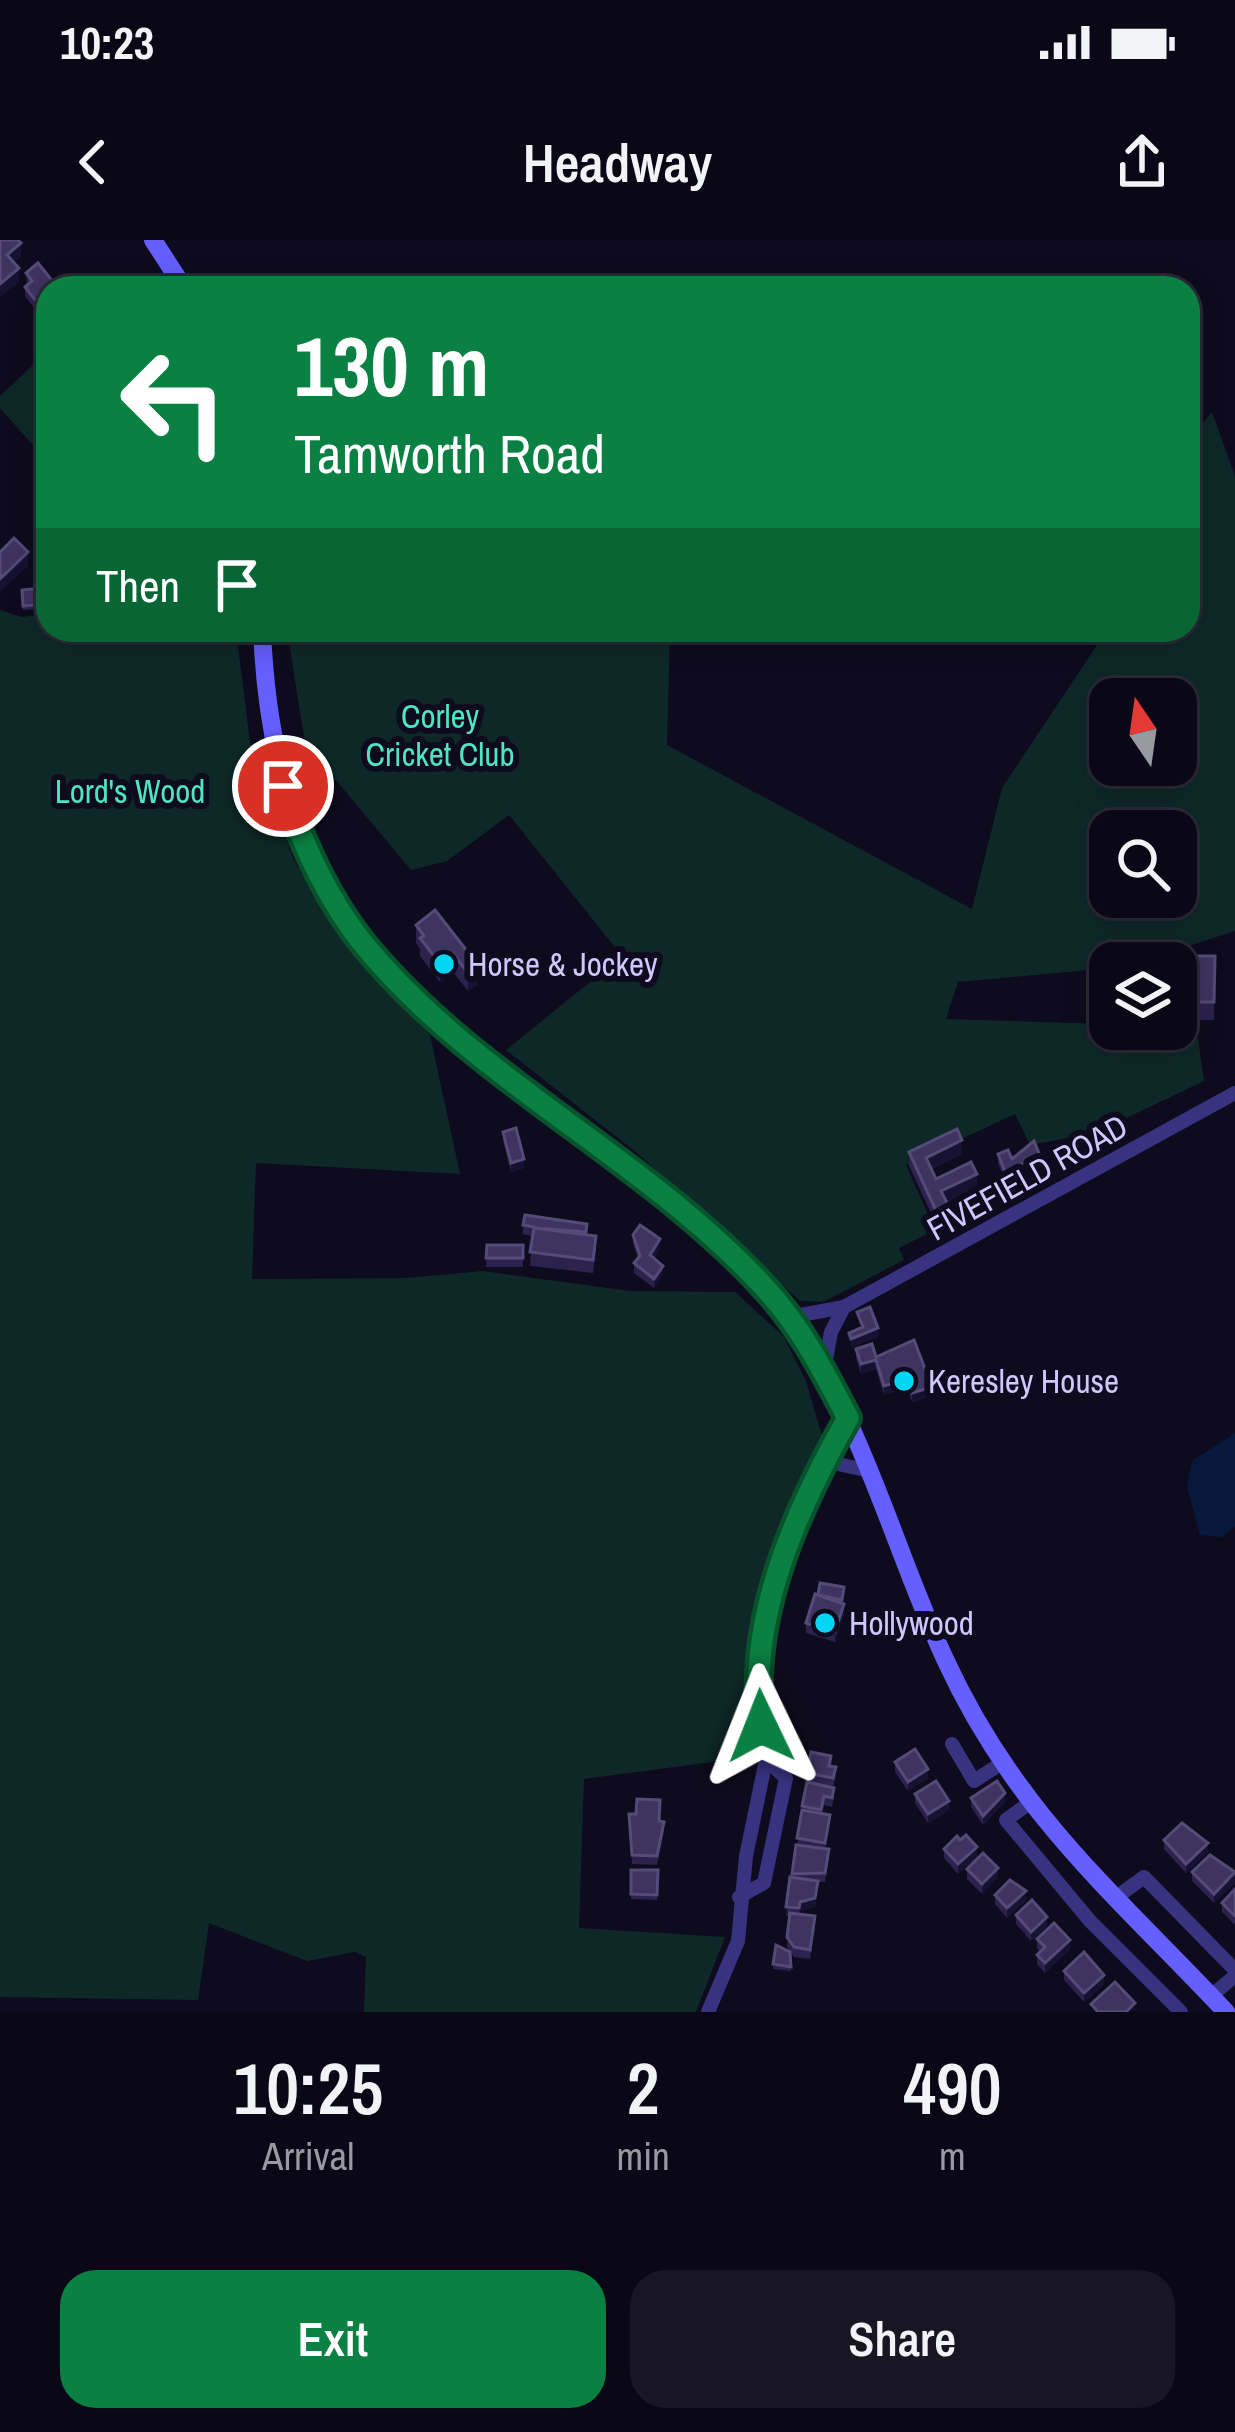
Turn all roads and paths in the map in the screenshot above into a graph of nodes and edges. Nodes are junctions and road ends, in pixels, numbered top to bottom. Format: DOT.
graph roads {
  1 [pos="153,240"];
  2 [pos="176,276"];
  3 [pos="263,642"];
  4 [pos="1235,1093"];
  5 [pos="844,1307"];
  6 [pos="789,1317"];
  7 [pos="824,1371"];
  8 [pos="848,1418"];
  9 [pos="824,1461"];
  10 [pos="870,1471"];
  11 [pos="952,1744"];
  12 [pos="766,1760"];
  13 [pos="1002,1763"];
  14 [pos="1028,1804"];
  15 [pos="740,1897"];
  16 [pos="1114,1899"];
  17 [pos="1235,1973"];
  18 [pos="1211,1996"];
  19 [pos="708,2012"];
  20 [pos="1181,2012"];
  21 [pos="1226,2012"];
  1 -- 2 [label="main road"];
  3 -- 6 [label="main road"];
  4 -- 5 [label="street, FIVEFIELD ROAD"];
  5 -- 6 [label="street, FIVEFIELD ROAD"];
  5 -- 7 [label="street"];
  6 -- 7 [label="main road"];
  7 -- 8 [label="main road"];
  8 -- 9 [label="street"];
  8 -- 10 [label="main road"];
  9 -- 10 [label="street"];
  9 -- 12 [label="street"];
  10 -- 13 [label="main road"];
  11 -- 13 [label="street"];
  12 -- 15 [label="street"];
  12 -- 15 [label="street"];
  13 -- 14 [label="main road"];
  14 -- 16 [label="main road"];
  14 -- 20 [label="street"];
  15 -- 19 [label="street"];
  16 -- 17 [label="street"];
  16 -- 18 [label="main road"];
  17 -- 18 [label="street"];
  18 -- 21 [label="main road"];
}
